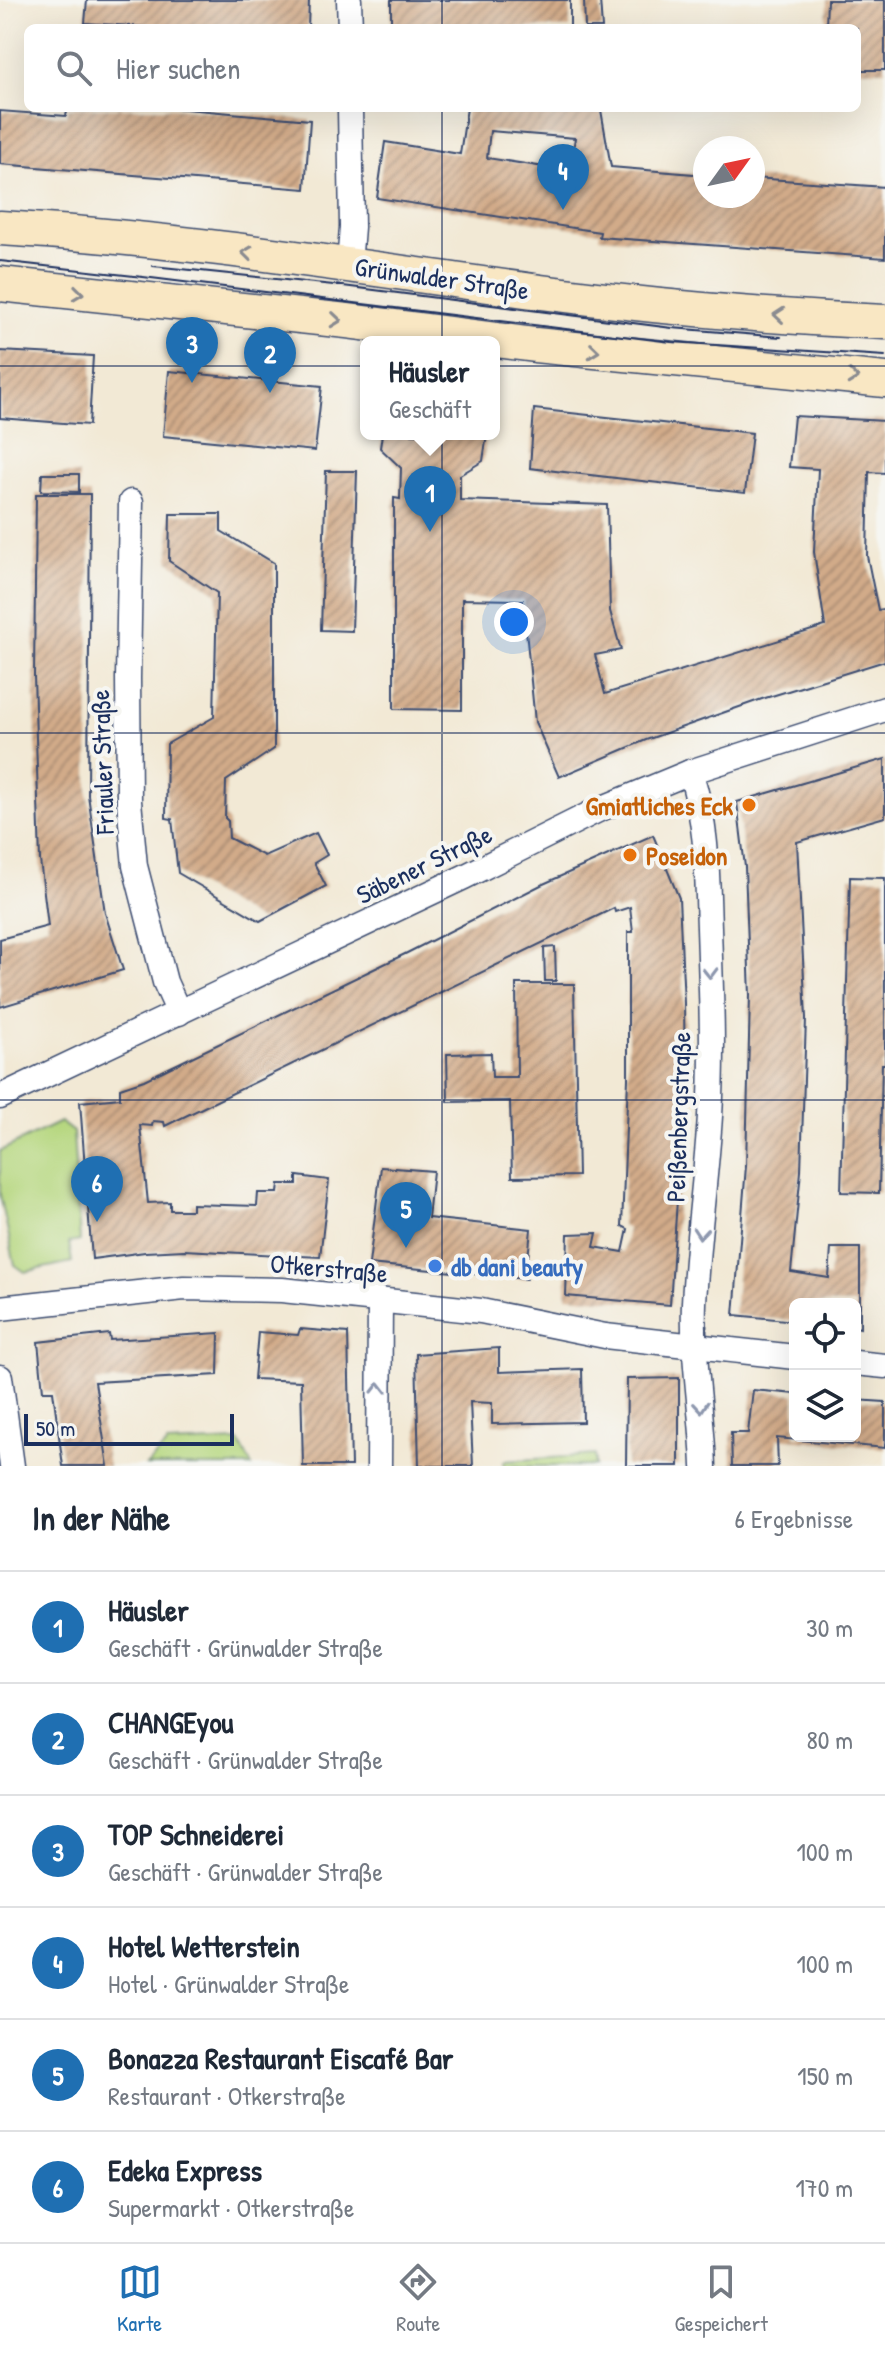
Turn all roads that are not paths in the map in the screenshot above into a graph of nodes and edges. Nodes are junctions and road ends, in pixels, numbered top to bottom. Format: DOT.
graph roads {
  1 [pos="349,0"];
  2 [pos="350,24"];
  3 [pos="350,112"];
  4 [pos="0,228"];
  5 [pos="349,265"];
  6 [pos="0,284"];
  7 [pos="885,322"];
  8 [pos="464,336"];
  9 [pos="500,341"];
  10 [pos="885,380"];
  11 [pos="131,502"];
  12 [pos="885,709"];
  13 [pos="690,772"];
  14 [pos="179,1013"];
  15 [pos="0,1097"];
  16 [pos="380,1300"];
  17 [pos="0,1308"];
  18 [pos="694,1348"];
  19 [pos="789,1356"];
  20 [pos="861,1364"];
  21 [pos="885,1366"];
  22 [pos="0,1377"];
  23 [pos="12,1466"];
  24 [pos="379,1466"];
  25 [pos="704,1466"];
  1 -- 2 [label="street"];
  3 -- 5 [label="street"];
  5 -- 4 [label="main road, Grünwalder Straße, one-way"];
  7 -- 5 [label="main road, Grünwalder Straße, one-way"];
  6 -- 8 [label="main road, Grünwalder Straße, one-way"];
  9 -- 10 [label="main road, Grünwalder Straße, one-way"];
  11 -- 14 [label="street, Friauler Straße"];
  12 -- 13 [label="street, Säbener Straße"];
  13 -- 14 [label="street, Säbener Straße"];
  13 -- 18 [label="street, Peißenbergstraße, one-way"];
  14 -- 15 [label="street, Säbener Straße"];
  16 -- 17 [label="street, Otkerstraße"];
  16 -- 18 [label="street, Otkerstraße"];
  24 -- 16 [label="street, one-way"];
  18 -- 19 [label="street, Otkerstraße"];
  18 -- 25 [label="street, Peißenbergstraße, one-way"];
  20 -- 21 [label="street"];
  22 -- 23 [label="street"];
}
